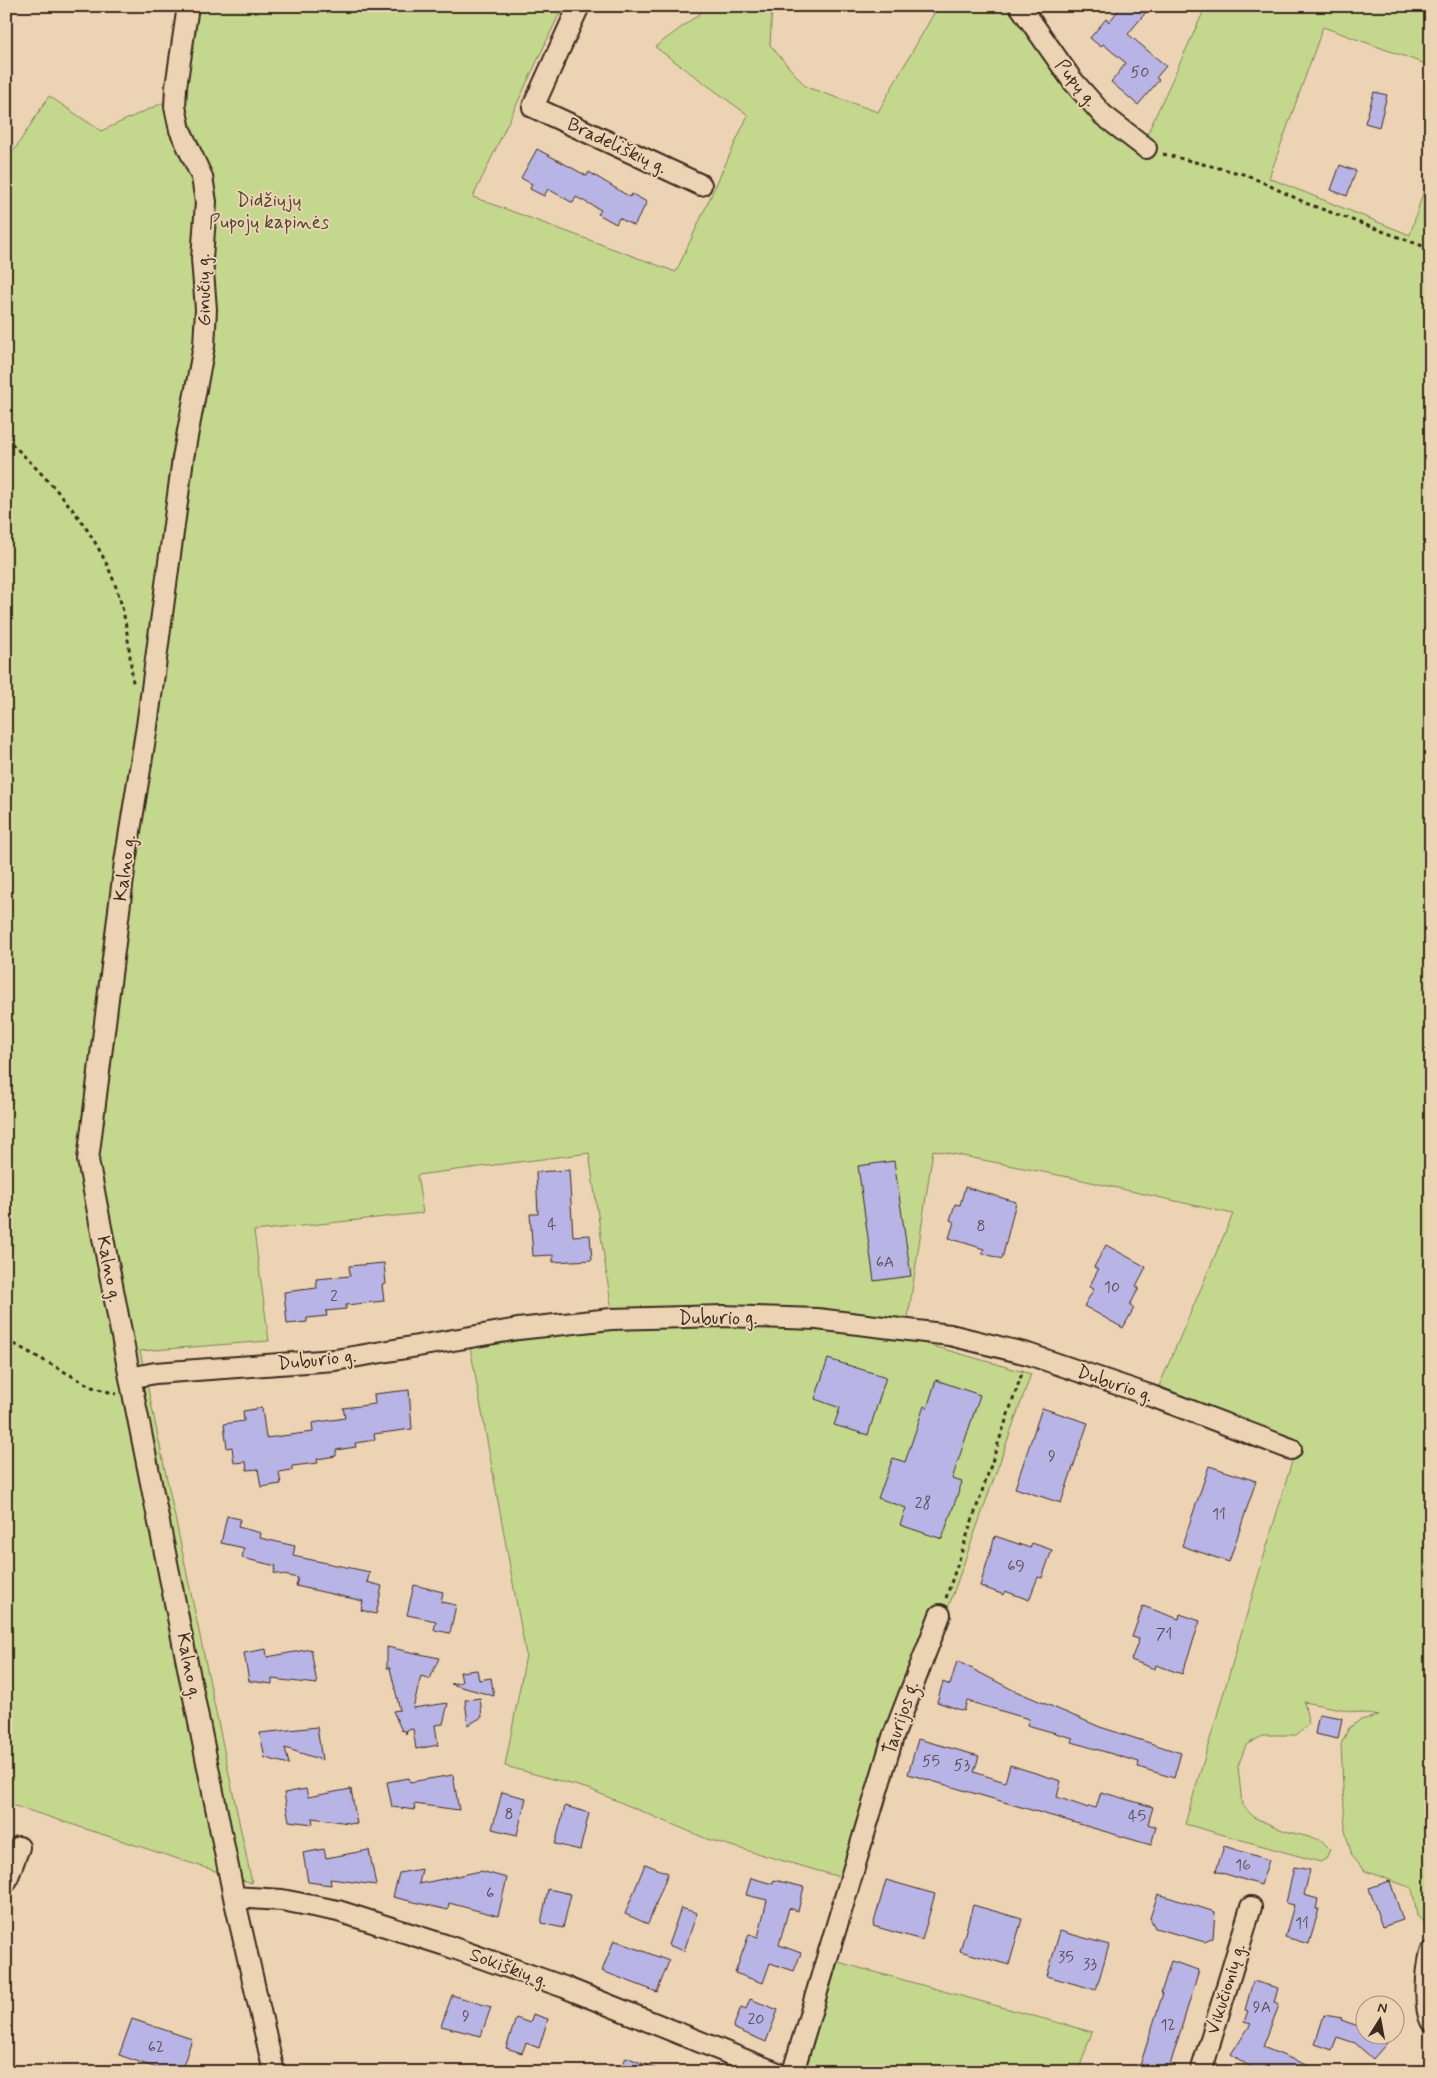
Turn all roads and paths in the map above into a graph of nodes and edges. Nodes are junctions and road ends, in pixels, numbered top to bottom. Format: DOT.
graph roads {
  1 [pos="188,6"];
  2 [pos="579,6"];
  3 [pos="1020,6"];
  4 [pos="1146,148"];
  5 [pos="701,185"];
  6 [pos="1431,249"];
  7 [pos="6,438"];
  8 [pos="183,458"];
  9 [pos="134,691"];
  10 [pos="6,1343"];
  11 [pos="1023,1370"];
  12 [pos="130,1378"];
  13 [pos="134,1399"];
  14 [pos="1291,1449"];
  15 [pos="940,1615"];
  16 [pos="19,1847"];
  17 [pos="6,1882"];
  18 [pos="234,1896"];
  19 [pos="1252,1907"];
  20 [pos="1431,1952"];
  21 [pos="1431,2022"];
  22 [pos="274,2072"];
  23 [pos="775,2072"];
  24 [pos="793,2072"];
  25 [pos="1201,2072"];
  1 -- 8 [label="street, Ginučių g."];
  2 -- 5 [label="street, Bradeliškių g."];
  3 -- 4 [label="street, Pupų g."];
  4 -- 6 [label="path"];
  7 -- 9 [label="path"];
  8 -- 12 [label="street, Kalno g."];
  10 -- 13 [label="path"];
  11 -- 15 [label="path"];
  12 -- 13 [label="street, Kalno g."];
  12 -- 14 [label="street, Duburio g."];
  13 -- 18 [label="street, Kalno g."];
  15 -- 24 [label="street, Taurijos g."];
  16 -- 17 [label="street"];
  18 -- 22 [label="street, Kalno g."];
  18 -- 23 [label="street, Sokiškių g."];
  19 -- 25 [label="street, Vikučionių g."];
  20 -- 21 [label="street"];
}
